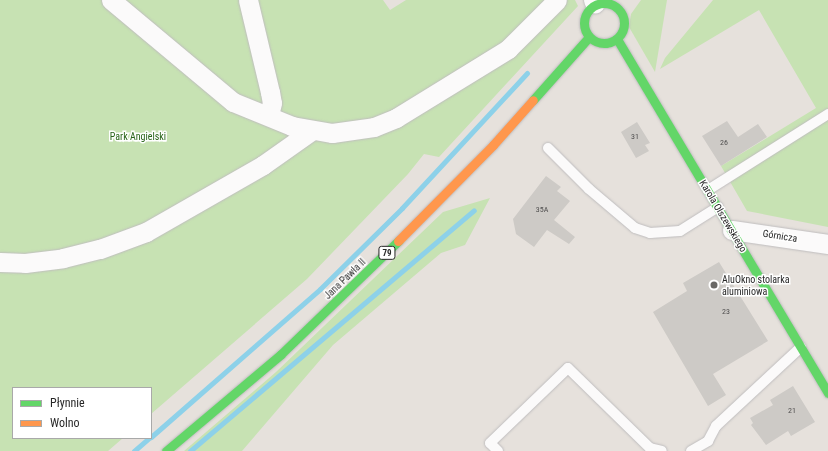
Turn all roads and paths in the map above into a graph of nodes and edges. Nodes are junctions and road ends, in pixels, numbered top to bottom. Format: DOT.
graph roads {
  1 [pos="111,0"];
  2 [pos="248,0"];
  3 [pos="557,0"];
  4 [pos="594,2"];
  5 [pos="619,3"];
  6 [pos="589,37"];
  7 [pos="616,39"];
  8 [pos="828,114"];
  9 [pos="269,115"];
  10 [pos="311,131"];
  11 [pos="548,148"];
  12 [pos="708,190"];
  13 [pos="718,207"];
  14 [pos="732,230"];
  15 [pos="828,244"];
  16 [pos="0,262"];
  17 [pos="801,347"];
  18 [pos="828,393"];
  19 [pos="166,451"];
  20 [pos="498,451"];
  21 [pos="662,451"];
  22 [pos="692,451"];
  1 -- 9 [label="street"];
  2 -- 9 [label="street"];
  3 -- 10 [label="street"];
  4 -- 5 [label="main road"];
  4 -- 6 [label="main road"];
  5 -- 7 [label="main road"];
  6 -- 7 [label="main road"];
  6 -- 19 [label="main road, Jana Pawła II / 79"];
  7 -- 12 [label="main road, Karola Olszewskiego"];
  8 -- 12 [label="lane"];
  9 -- 10 [label="street"];
  10 -- 16 [label="street"];
  11 -- 13 [label="lane"];
  12 -- 13 [label="main road, Karola Olszewskiego"];
  13 -- 14 [label="main road, Karola Olszewskiego"];
  14 -- 15 [label="street, Górnicza"];
  14 -- 17 [label="main road, Karola Olszewskiego"];
  17 -- 18 [label="main road, Karola Olszewskiego"];
  17 -- 22 [label="lane"];
  20 -- 21 [label="lane"];
}
